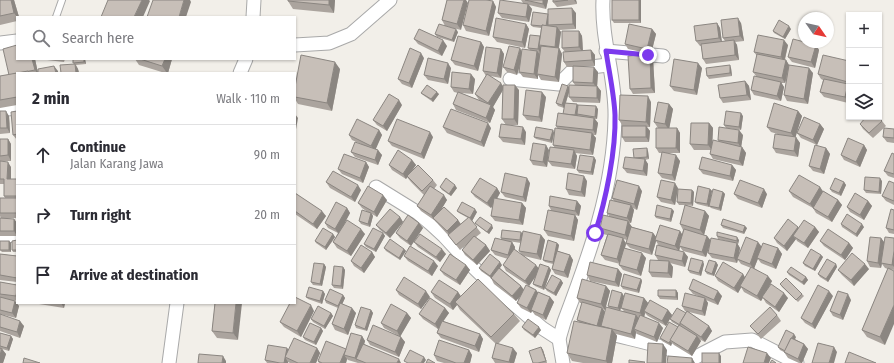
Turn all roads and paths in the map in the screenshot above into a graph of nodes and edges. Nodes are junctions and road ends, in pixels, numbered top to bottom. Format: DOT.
graph roads {
  1 [pos="62,0"];
  2 [pos="254,0"];
  3 [pos="390,0"];
  4 [pos="603,0"];
  5 [pos="56,16"];
  6 [pos="253,16"];
  7 [pos="16,41"];
  8 [pos="0,43"];
  9 [pos="296,45"];
  10 [pos="606,51"];
  11 [pos="663,56"];
  12 [pos="246,60"];
  13 [pos="608,65"];
  14 [pos="240,72"];
  15 [pos="510,79"];
  16 [pos="15,108"];
  17 [pos="0,110"];
  18 [pos="376,187"];
  19 [pos="0,239"];
  20 [pos="16,240"];
  21 [pos="177,304"];
  22 [pos="564,322"];
  23 [pos="578,326"];
  24 [pos="591,329"];
  25 [pos="560,339"];
  26 [pos="169,363"];
  27 [pos="564,363"];
  28 [pos="797,363"];
  1 -- 5 [label="lane"];
  2 -- 6 [label="street"];
  3 -- 9 [label="street"];
  4 -- 10 [label="street"];
  7 -- 8 [label="street"];
  10 -- 11 [label="street"];
  10 -- 13 [label="street"];
  12 -- 14 [label="street"];
  13 -- 15 [label="street"];
  13 -- 22 [label="street"];
  16 -- 17 [label="street"];
  18 -- 25 [label="street"];
  19 -- 20 [label="lane"];
  21 -- 26 [label="street"];
  22 -- 23 [label="street"];
  22 -- 25 [label="street"];
  24 -- 28 [label="street"];
  25 -- 27 [label="street"];
}
